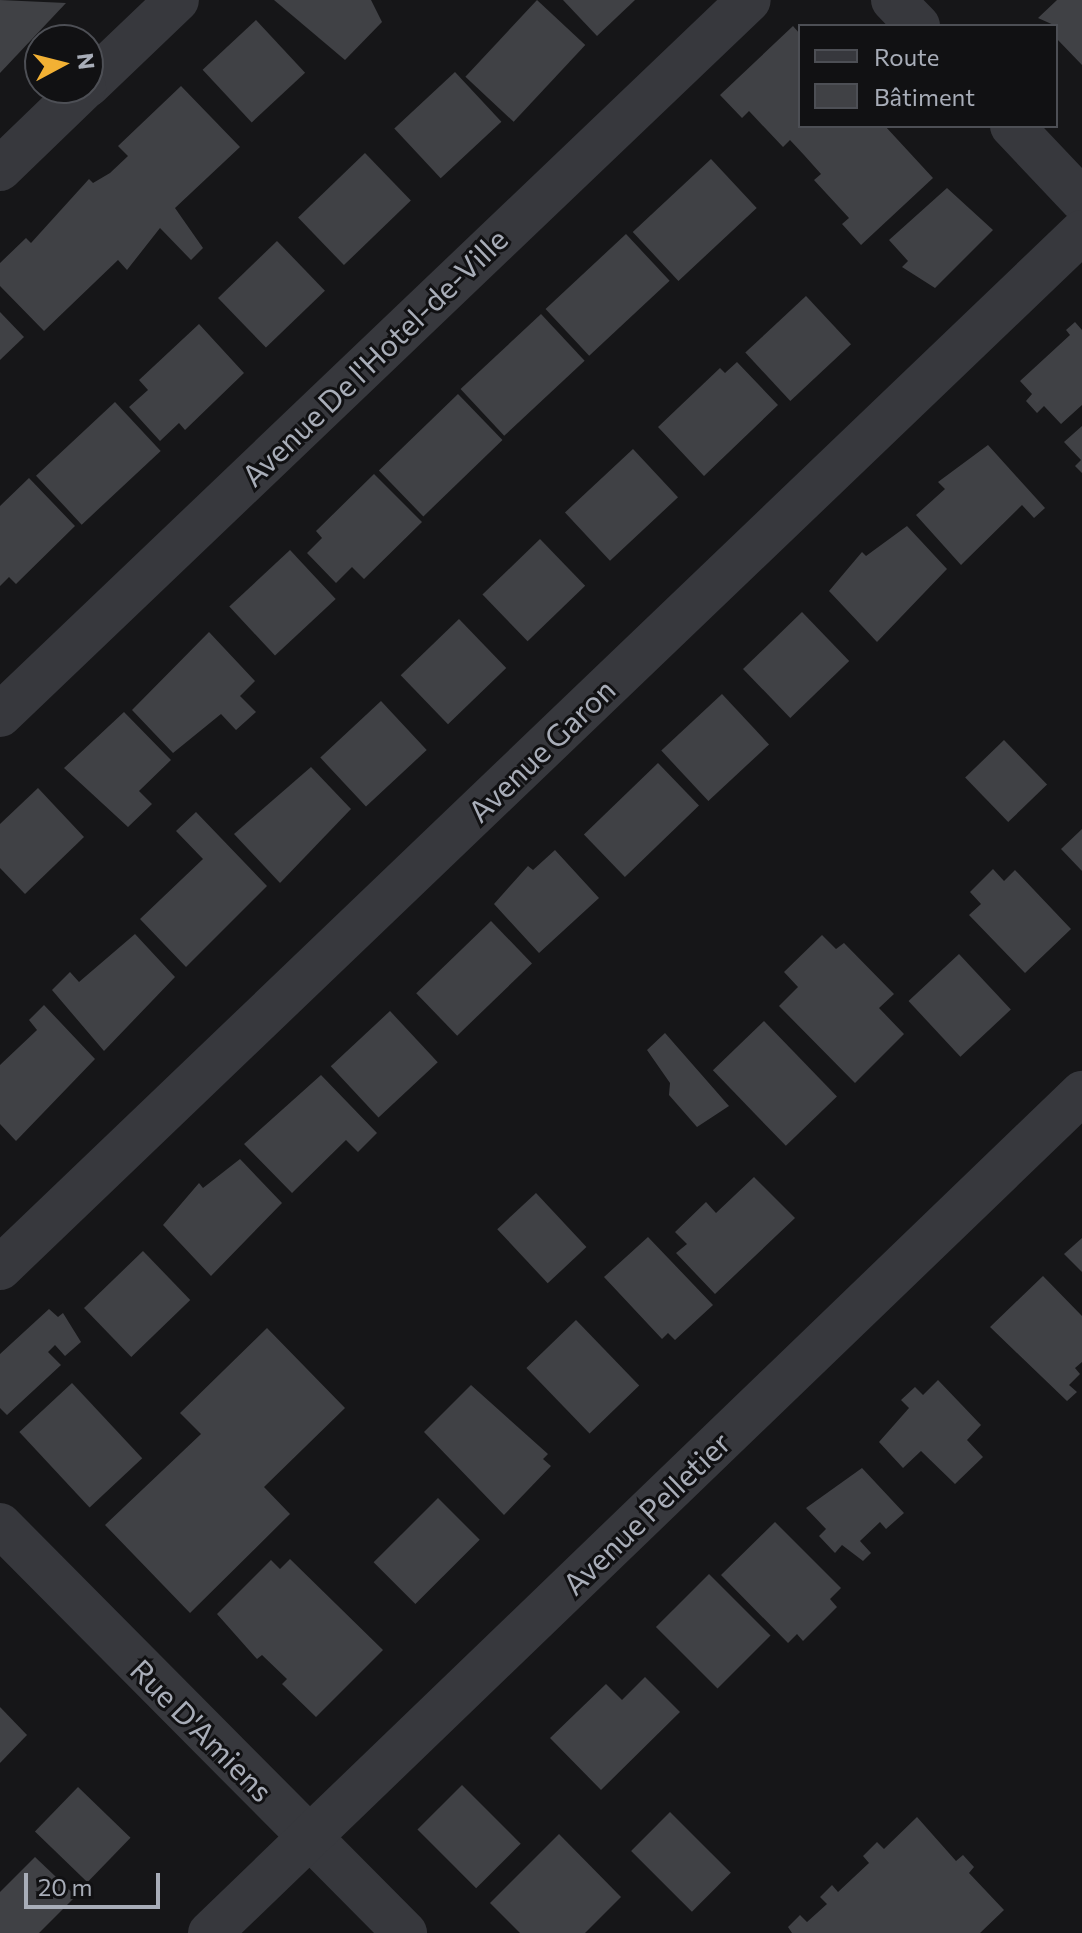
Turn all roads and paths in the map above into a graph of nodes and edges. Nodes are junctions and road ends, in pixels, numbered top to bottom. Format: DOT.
graph roads {
  1 [pos="177,0"];
  2 [pos="749,0"];
  3 [pos="893,0"];
  4 [pos="916,24"];
  5 [pos="104,69"];
  6 [pos="67,104"];
  7 [pos="1014,128"];
  8 [pos="0,169"];
  9 [pos="1082,200"];
  10 [pos="1082,232"];
  11 [pos="0,715"];
  12 [pos="1082,1093"];
  13 [pos="0,1268"];
  14 [pos="0,1525"];
  15 [pos="308,1838"];
  16 [pos="210,1933"];
  17 [pos="405,1933"];
  1 -- 5 [label="street"];
  2 -- 11 [label="street, Avenue De l'Hotel-de-Ville"];
  3 -- 4 [label="street"];
  6 -- 8 [label="street"];
  7 -- 9 [label="street"];
  10 -- 13 [label="street, Avenue Garon"];
  12 -- 15 [label="street, Avenue Pelletier"];
  14 -- 15 [label="street, Rue D'Amiens"];
  15 -- 16 [label="street, Avenue Pelletier"];
  15 -- 17 [label="street, Rue D'Amiens"];
}
